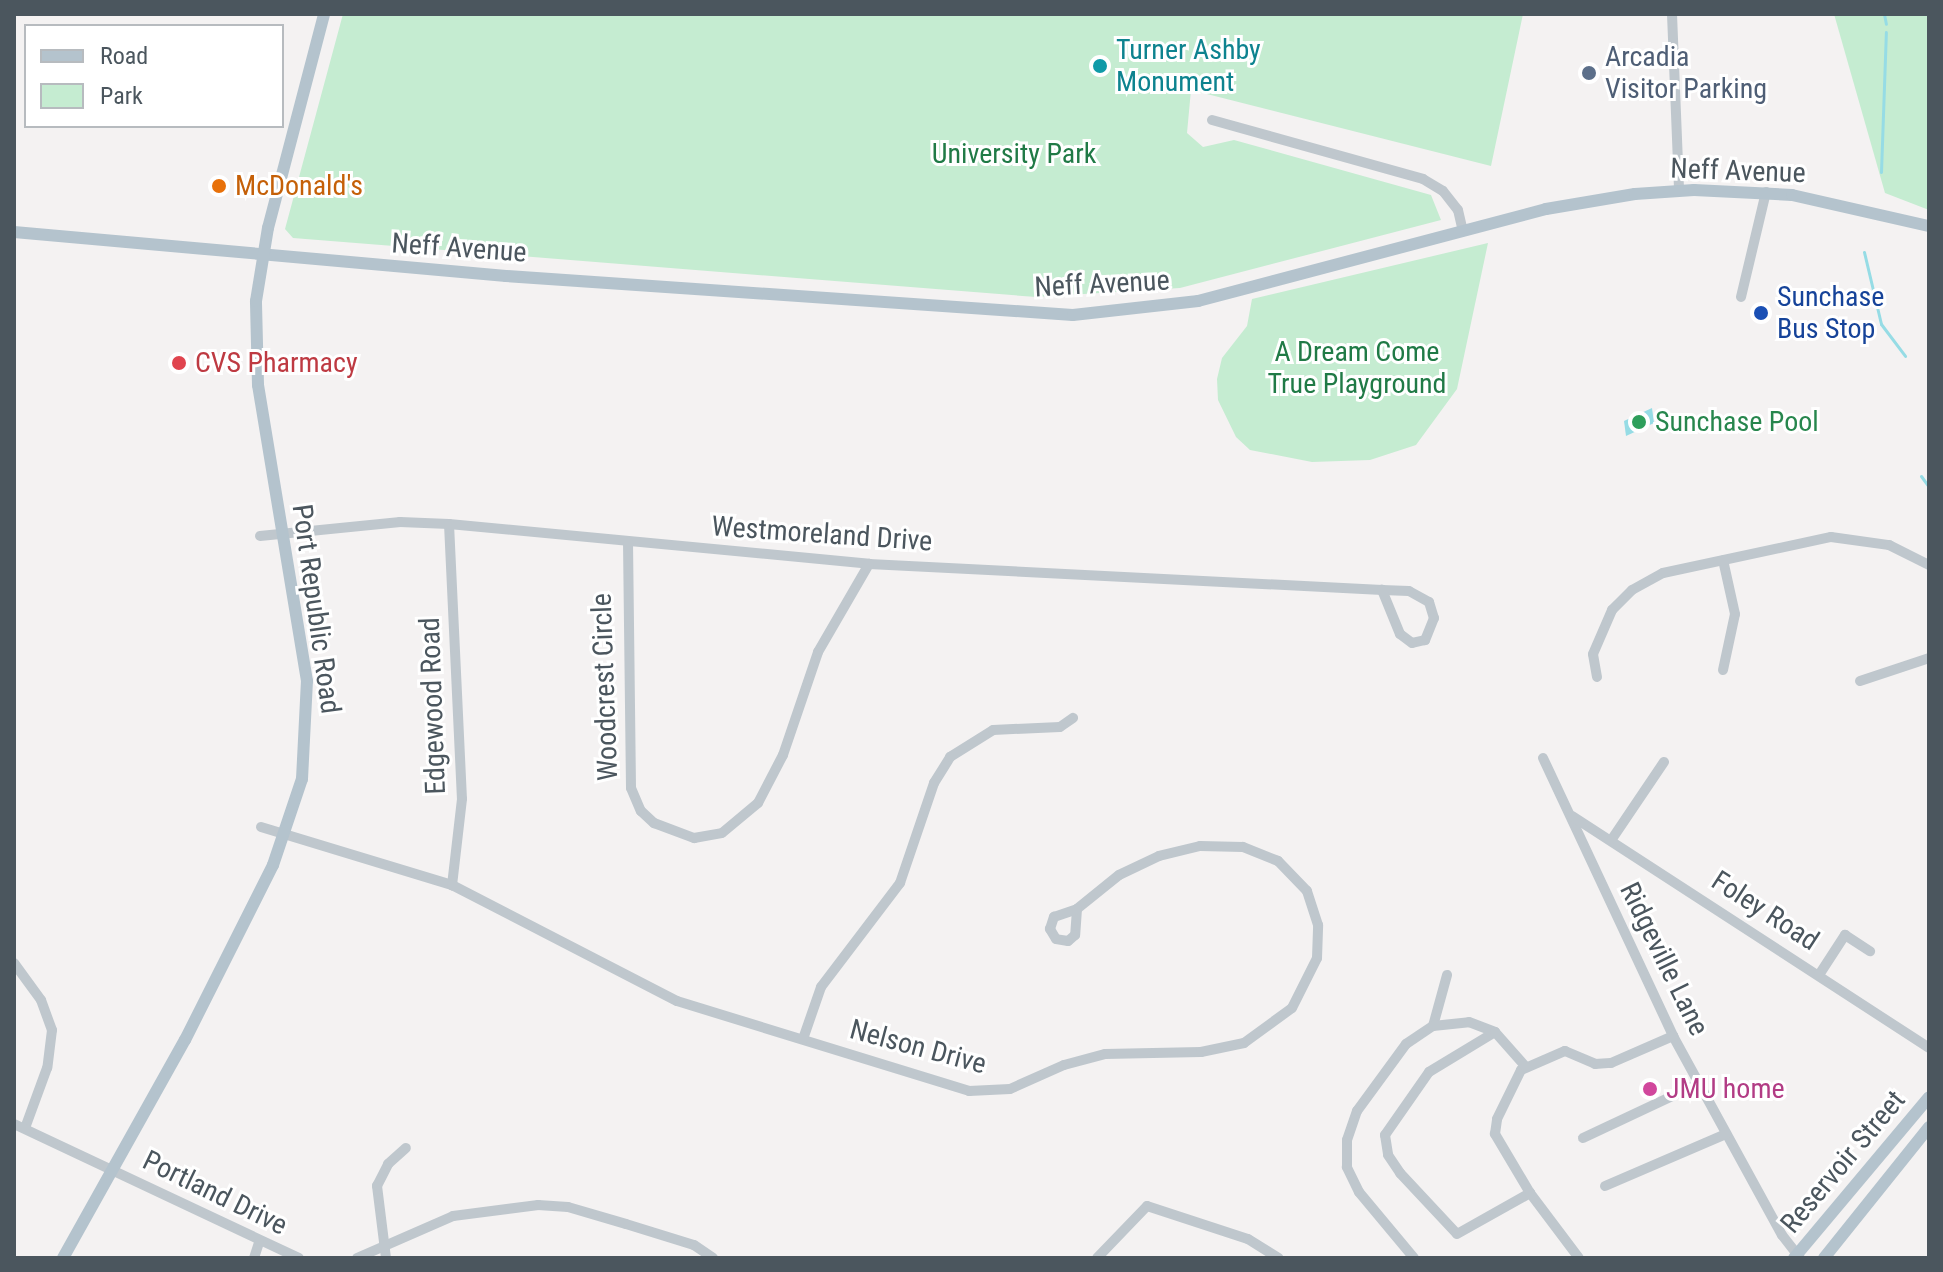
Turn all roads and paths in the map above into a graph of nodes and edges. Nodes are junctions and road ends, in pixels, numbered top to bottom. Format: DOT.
graph roads {
  1 [pos="324,14"];
  2 [pos="1672,14"];
  3 [pos="1212,120"];
  4 [pos="1679,191"];
  5 [pos="1766,192"];
  6 [pos="1929,226"];
  7 [pos="1463,231"];
  8 [pos="14,232"];
  9 [pos="263,257"];
  10 [pos="1741,297"];
  11 [pos="449,524"];
  12 [pos="283,532"];
  13 [pos="260,536"];
  14 [pos="628,542"];
  15 [pos="1723,560"];
  16 [pos="869,564"];
  17 [pos="1929,565"];
  18 [pos="1382,590"];
  19 [pos="1929,658"];
  20 [pos="1723,670"];
  21 [pos="1597,677"];
  22 [pos="1860,681"];
  23 [pos="1073,718"];
  24 [pos="1543,758"];
  25 [pos="1664,762"];
  26 [pos="1572,816"];
  27 [pos="261,827"];
  28 [pos="285,836"];
  29 [pos="1612,839"];
  30 [pos="452,885"];
  31 [pos="1077,909"];
  32 [pos="1870,951"];
  33 [pos="14,963"];
  34 [pos="1447,975"];
  35 [pos="1819,975"];
  36 [pos="1433,1026"];
  37 [pos="1495,1032"];
  38 [pos="1673,1036"];
  39 [pos="803,1039"];
  40 [pos="1929,1048"];
  41 [pos="1526,1067"];
  42 [pos="1698,1084"];
  43 [pos="1929,1097"];
  44 [pos="20,1126"];
  45 [pos="1929,1127"];
  46 [pos="1726,1134"];
  47 [pos="1583,1138"];
  48 [pos="406,1148"];
  49 [pos="111,1169"];
  50 [pos="1605,1186"];
  51 [pos="1530,1193"];
  52 [pos="259,1243"];
  53 [pos="384,1254"];
  54 [pos="1797,1257"];
  55 [pos="63,1258"];
  56 [pos="254,1258"];
  57 [pos="299,1258"];
  58 [pos="357,1258"];
  59 [pos="713,1258"];
  60 [pos="1097,1258"];
  61 [pos="1278,1258"];
  62 [pos="1414,1258"];
  63 [pos="1579,1258"];
  64 [pos="1824,1258"];
  1 -- 9 [label="main road, Port Republic Road"];
  2 -- 4 [label="street"];
  3 -- 7 [label="street"];
  4 -- 5 [label="main road, Neff Avenue"];
  4 -- 7 [label="main road, Neff Avenue"];
  5 -- 6 [label="main road, Neff Avenue"];
  5 -- 10 [label="street"];
  7 -- 9 [label="main road, Neff Avenue"];
  8 -- 9 [label="main road, Neff Avenue"];
  9 -- 12 [label="main road, Port Republic Road"];
  11 -- 12 [label="street, Westmoreland Drive"];
  11 -- 14 [label="street, Westmoreland Drive"];
  11 -- 30 [label="street, Edgewood Road"];
  12 -- 13 [label="street, Westmoreland Drive"];
  12 -- 28 [label="main road, Port Republic Road"];
  14 -- 16 [label="street, Westmoreland Drive"];
  14 -- 16 [label="street, Woodcrest Circle"];
  15 -- 17 [label="street"];
  15 -- 20 [label="street"];
  15 -- 21 [label="street"];
  16 -- 18 [label="street, Westmoreland Drive"];
  18 -- 18 [label="street, Westmoreland Drive"];
  19 -- 22 [label="street"];
  23 -- 39 [label="street"];
  24 -- 26 [label="street, Ridgeville Lane"];
  25 -- 29 [label="street"];
  26 -- 29 [label="street, Foley Road"];
  26 -- 38 [label="street, Ridgeville Lane"];
  27 -- 28 [label="street, Nelson Drive"];
  28 -- 30 [label="street, Nelson Drive"];
  28 -- 49 [label="main road, Port Republic Road"];
  29 -- 35 [label="street, Foley Road"];
  30 -- 39 [label="street, Nelson Drive"];
  31 -- 39 [label="street, Nelson Drive"];
  32 -- 35 [label="street"];
  33 -- 44 [label="street"];
  34 -- 36 [label="street"];
  35 -- 40 [label="street, Foley Road"];
  36 -- 37 [label="street"];
  36 -- 62 [label="street"];
  37 -- 41 [label="street"];
  37 -- 51 [label="street"];
  38 -- 41 [label="street"];
  38 -- 42 [label="street, Ridgeville Lane"];
  41 -- 51 [label="street"];
  42 -- 46 [label="street, Ridgeville Lane"];
  42 -- 47 [label="street"];
  43 -- 54 [label="main road, Reservoir Street"];
  44 -- 49 [label="street, Portland Drive"];
  45 -- 64 [label="main road, Reservoir Street"];
  46 -- 50 [label="street"];
  46 -- 54 [label="street, Ridgeville Lane"];
  48 -- 53 [label="street"];
  49 -- 52 [label="street, Portland Drive"];
  49 -- 55 [label="main road, Port Republic Road"];
  51 -- 63 [label="street"];
  52 -- 56 [label="street"];
  52 -- 57 [label="street, Portland Drive"];
  53 -- 58 [label="street"];
  53 -- 59 [label="street"];
  60 -- 61 [label="street"];
}
